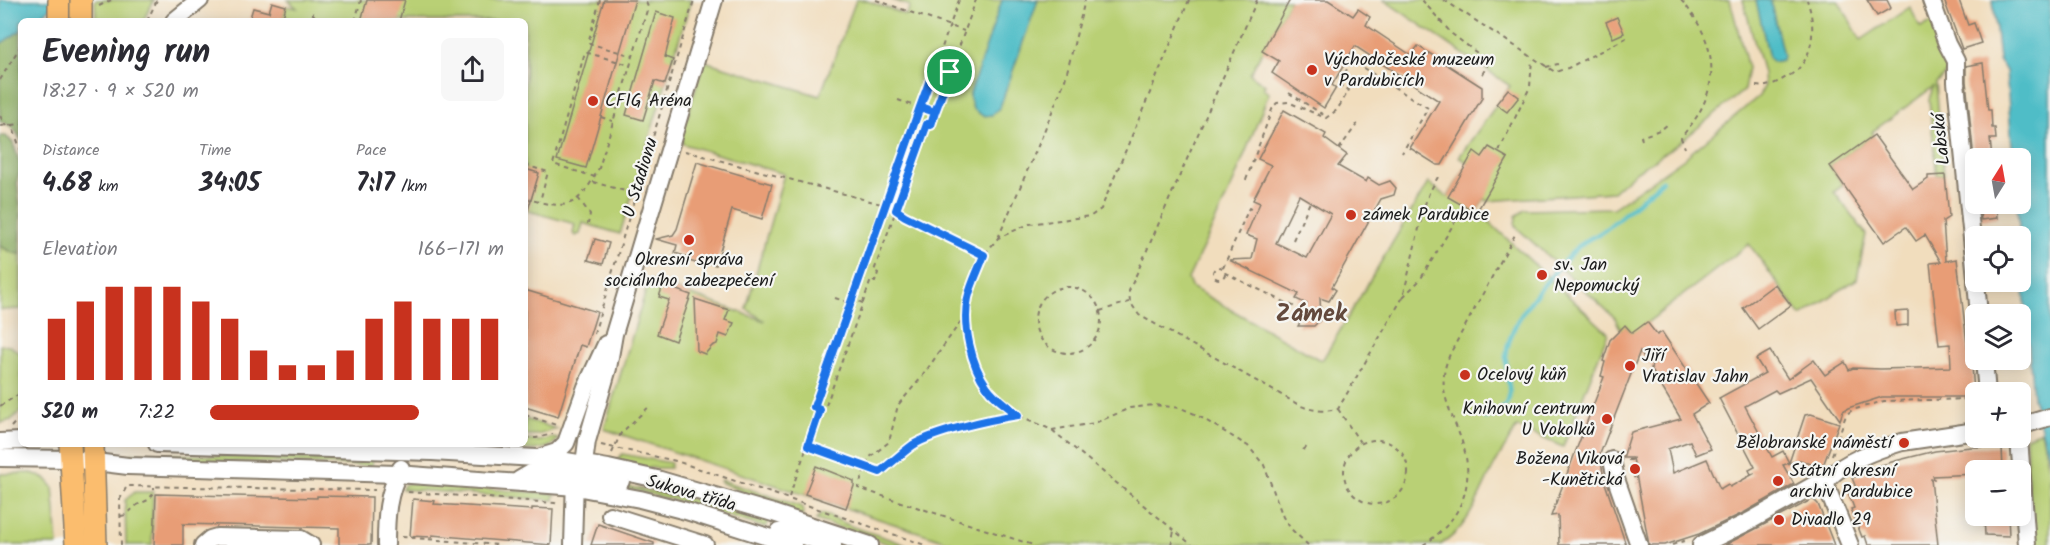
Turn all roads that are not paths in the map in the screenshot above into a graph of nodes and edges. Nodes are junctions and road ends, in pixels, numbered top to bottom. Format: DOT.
graph roads {
  1 [pos="59,0"];
  2 [pos="200,0"];
  3 [pos="714,0"];
  4 [pos="1931,0"];
  5 [pos="90,3"];
  6 [pos="61,18"];
  7 [pos="82,18"];
  8 [pos="178,18"];
  9 [pos="1971,226"];
  10 [pos="625,299"];
  11 [pos="563,430"];
  12 [pos="1965,433"];
  13 [pos="260,447"];
  14 [pos="2020,448"];
  15 [pos="71,451"];
  16 [pos="432,452"];
  17 [pos="93,453"];
  18 [pos="0,458"];
  19 [pos="535,458"];
  20 [pos="1612,460"];
  21 [pos="576,471"];
  22 [pos="397,474"];
  23 [pos="657,479"];
  24 [pos="1826,482"];
  25 [pos="773,513"];
  26 [pos="610,515"];
  27 [pos="236,541"];
  28 [pos="775,542"];
  29 [pos="844,542"];
  30 [pos="1696,542"];
  31 [pos="76,545"];
  32 [pos="96,545"];
  33 [pos="203,545"];
  34 [pos="311,545"];
  35 [pos="386,545"];
  36 [pos="573,545"];
  37 [pos="705,545"];
  38 [pos="793,545"];
  39 [pos="833,545"];
  40 [pos="870,545"];
  41 [pos="1640,545"];
  42 [pos="1850,545"];
  43 [pos="2027,545"];
  1 -- 6 [label="main road"];
  2 -- 8 [label="street"];
  3 -- 10 [label="street, U Stadionu"];
  4 -- 9 [label="street, Labská"];
  5 -- 7 [label="main road, bridge"];
  10 -- 11 [label="street, U Stadionu"];
  10 -- 21 [label="street, U Stadionu"];
  11 -- 19 [label="street, U Stadionu"];
  11 -- 21 [label="street, U Stadionu"];
  12 -- 24 [label="street"];
  13 -- 16 [label="street, Sukova třída"];
  14 -- 43 [label="street"];
  15 -- 17 [label="street, Sukova třída"];
  15 -- 18 [label="street, Sukova třída"];
  15 -- 31 [label="main road"];
  16 -- 19 [label="street, Sukova třída"];
  16 -- 22 [label="street"];
  17 -- 22 [label="street, Sukova třída"];
  17 -- 32 [label="main road"];
  19 -- 21 [label="street, Sukova třída"];
  20 -- 41 [label="street"];
  21 -- 22 [label="street, Sukova třída"];
  21 -- 23 [label="street, Sukova třída"];
  21 -- 23 [label="street, Sukova třída"];
  21 -- 28 [label="street, Sukova třída"];
  21 -- 36 [label="street"];
  22 -- 35 [label="street"];
  23 -- 25 [label="street, Sukova třída"];
  24 -- 30 [label="street"];
  24 -- 42 [label="street"];
  25 -- 28 [label="street"];
  25 -- 29 [label="street, Sukova třída"];
  26 -- 37 [label="street"];
  27 -- 33 [label="street"];
  27 -- 34 [label="street"];
  28 -- 38 [label="street, Sukova třída"];
  28 -- 39 [label="street"];
  29 -- 40 [label="street, Sukova třída"];
}
